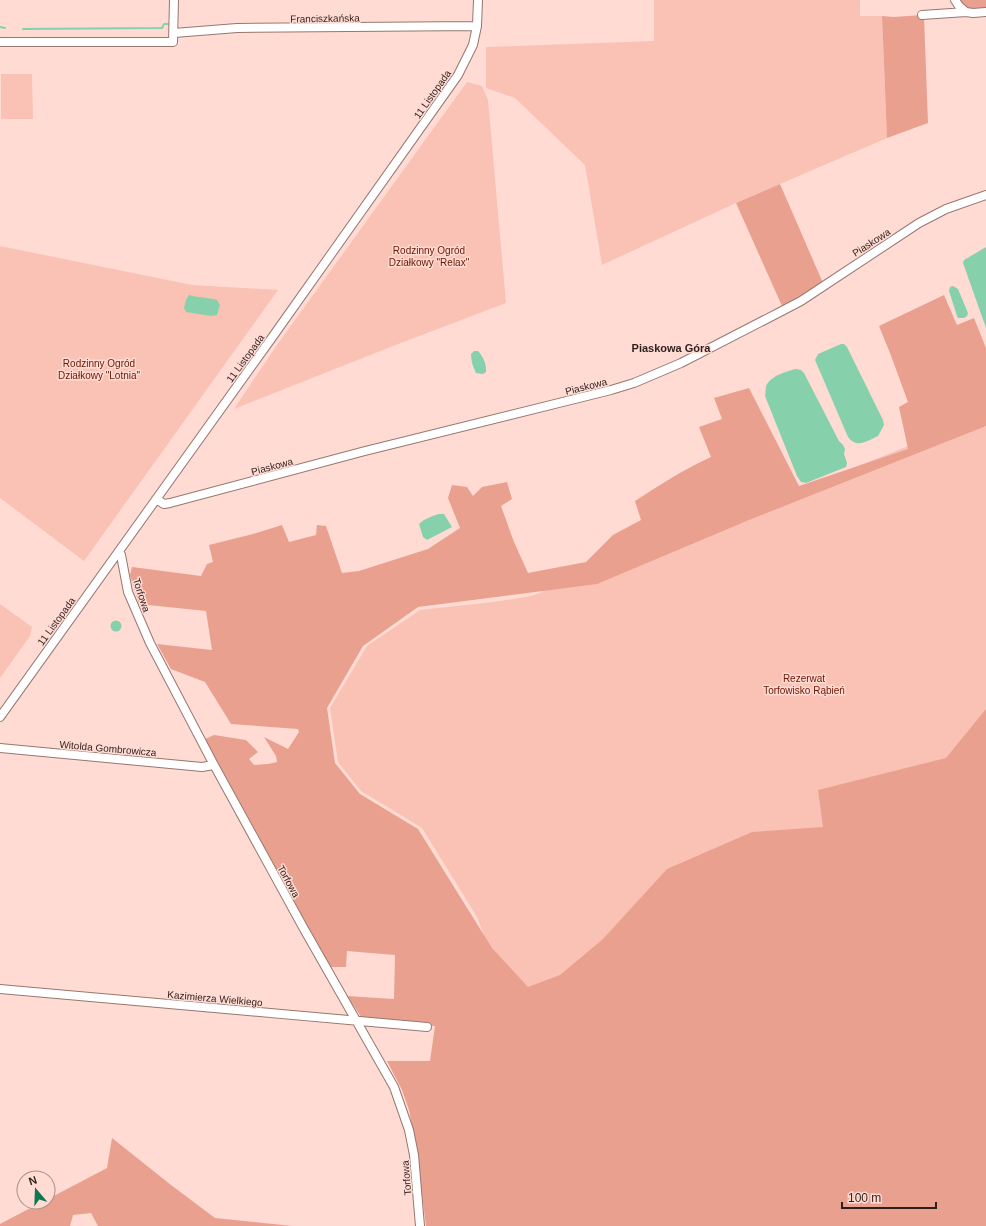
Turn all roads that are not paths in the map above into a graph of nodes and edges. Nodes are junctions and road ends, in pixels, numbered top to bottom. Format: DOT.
graph roads {
  1 [pos="174,0"];
  2 [pos="478,0"];
  3 [pos="955,0"];
  4 [pos="966,12"];
  5 [pos="986,12"];
  6 [pos="922,15"];
  7 [pos="477,26"];
  8 [pos="174,33"];
  9 [pos="0,42"];
  10 [pos="986,195"];
  11 [pos="156,499"];
  12 [pos="119,551"];
  13 [pos="0,717"];
  14 [pos="0,748"];
  15 [pos="214,766"];
  16 [pos="0,989"];
  17 [pos="357,1021"];
  18 [pos="427,1027"];
  19 [pos="420,1226"];
  1 -- 8 [label="street"];
  2 -- 7 [label="street, 11 Listopada"];
  3 -- 4 [label="street"];
  4 -- 5 [label="street"];
  4 -- 6 [label="street"];
  7 -- 8 [label="street, Franciszkańska"];
  7 -- 11 [label="street, 11 Listopada"];
  8 -- 9 [label="street"];
  10 -- 11 [label="street, Piaskowa"];
  11 -- 12 [label="street, 11 Listopada"];
  12 -- 13 [label="street, 11 Listopada"];
  12 -- 15 [label="street, Torfowa"];
  14 -- 15 [label="street, Witolda Gombrowicza"];
  15 -- 17 [label="street, Torfowa"];
  16 -- 17 [label="street, Kazimierza Wielkiego"];
  17 -- 18 [label="street, Kazimierza Wielkiego"];
  17 -- 19 [label="street, Torfowa"];
}
